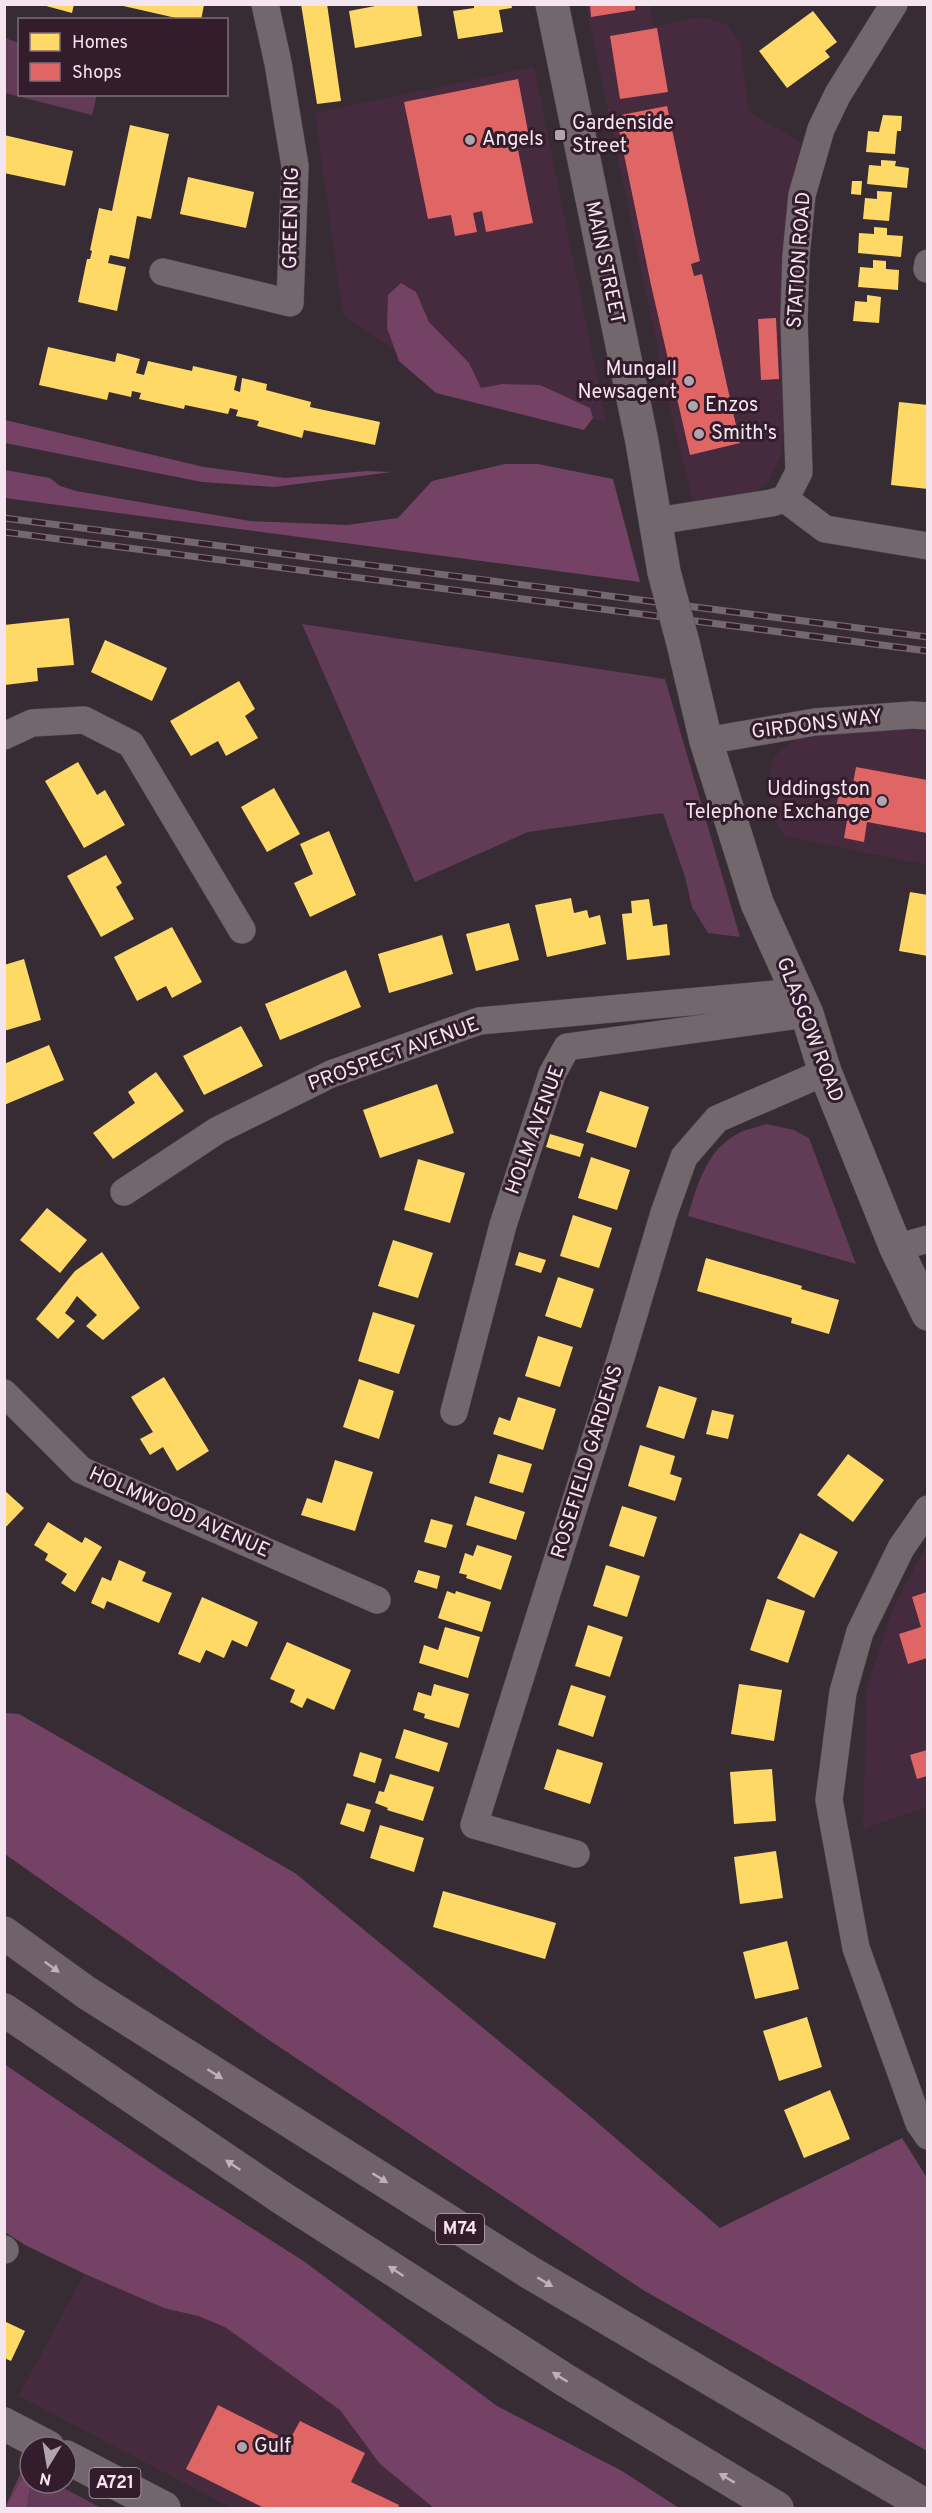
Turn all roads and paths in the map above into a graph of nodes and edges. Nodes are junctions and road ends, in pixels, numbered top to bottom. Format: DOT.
graph roads {
  1 [pos="265,4"];
  2 [pos="552,4"];
  3 [pos="894,4"];
  4 [pos="927,263"];
  5 [pos="927,269"];
  6 [pos="163,272"];
  7 [pos="784,499"];
  8 [pos="657,522"];
  9 [pos="927,546"];
  10 [pos="927,716"];
  11 [pos="4,736"];
  12 [pos="706,741"];
  13 [pos="242,930"];
  14 [pos="802,1003"];
  15 [pos="825,1072"];
  16 [pos="124,1192"];
  17 [pos="927,1239"];
  18 [pos="896,1248"];
  19 [pos="927,1314"];
  20 [pos="4,1393"];
  21 [pos="454,1412"];
  22 [pos="927,1509"];
  23 [pos="377,1600"];
  24 [pos="576,1854"];
  25 [pos="4,1933"];
  26 [pos="4,2010"];
  27 [pos="927,2136"];
  28 [pos="4,2424"];
  29 [pos="25,2435"];
  30 [pos="78,2463"];
  31 [pos="927,2507"];
  32 [pos="164,2508"];
  33 [pos="777,2508"];
  1 -- 6 [label="street, GREEN RIG"];
  2 -- 8 [label="main road, MAIN STREET"];
  3 -- 7 [label="street, STATION ROAD"];
  4 -- 5 [label="street"];
  7 -- 8 [label="street"];
  7 -- 9 [label="street"];
  8 -- 12 [label="main road, MAIN STREET, bridge"];
  10 -- 12 [label="street, GIRDONS WAY"];
  11 -- 13 [label="street"];
  12 -- 14 [label="main road, GLASGOW ROAD"];
  14 -- 15 [label="main road, GLASGOW ROAD"];
  14 -- 16 [label="street, PROSPECT AVENUE"];
  14 -- 21 [label="street, HOLM AVENUE"];
  15 -- 18 [label="main road, GLASGOW ROAD"];
  15 -- 24 [label="street, ROSEFIELD GARDENS"];
  17 -- 18 [label="street"];
  18 -- 19 [label="main road, GLASGOW ROAD"];
  20 -- 23 [label="street, HOLMWOOD AVENUE"];
  22 -- 27 [label="street"];
  25 -- 31 [label="highway, M74, one-way"];
  33 -- 26 [label="highway, one-way"];
  28 -- 29 [label="main road"];
  30 -- 32 [label="main road, A721"];
}
